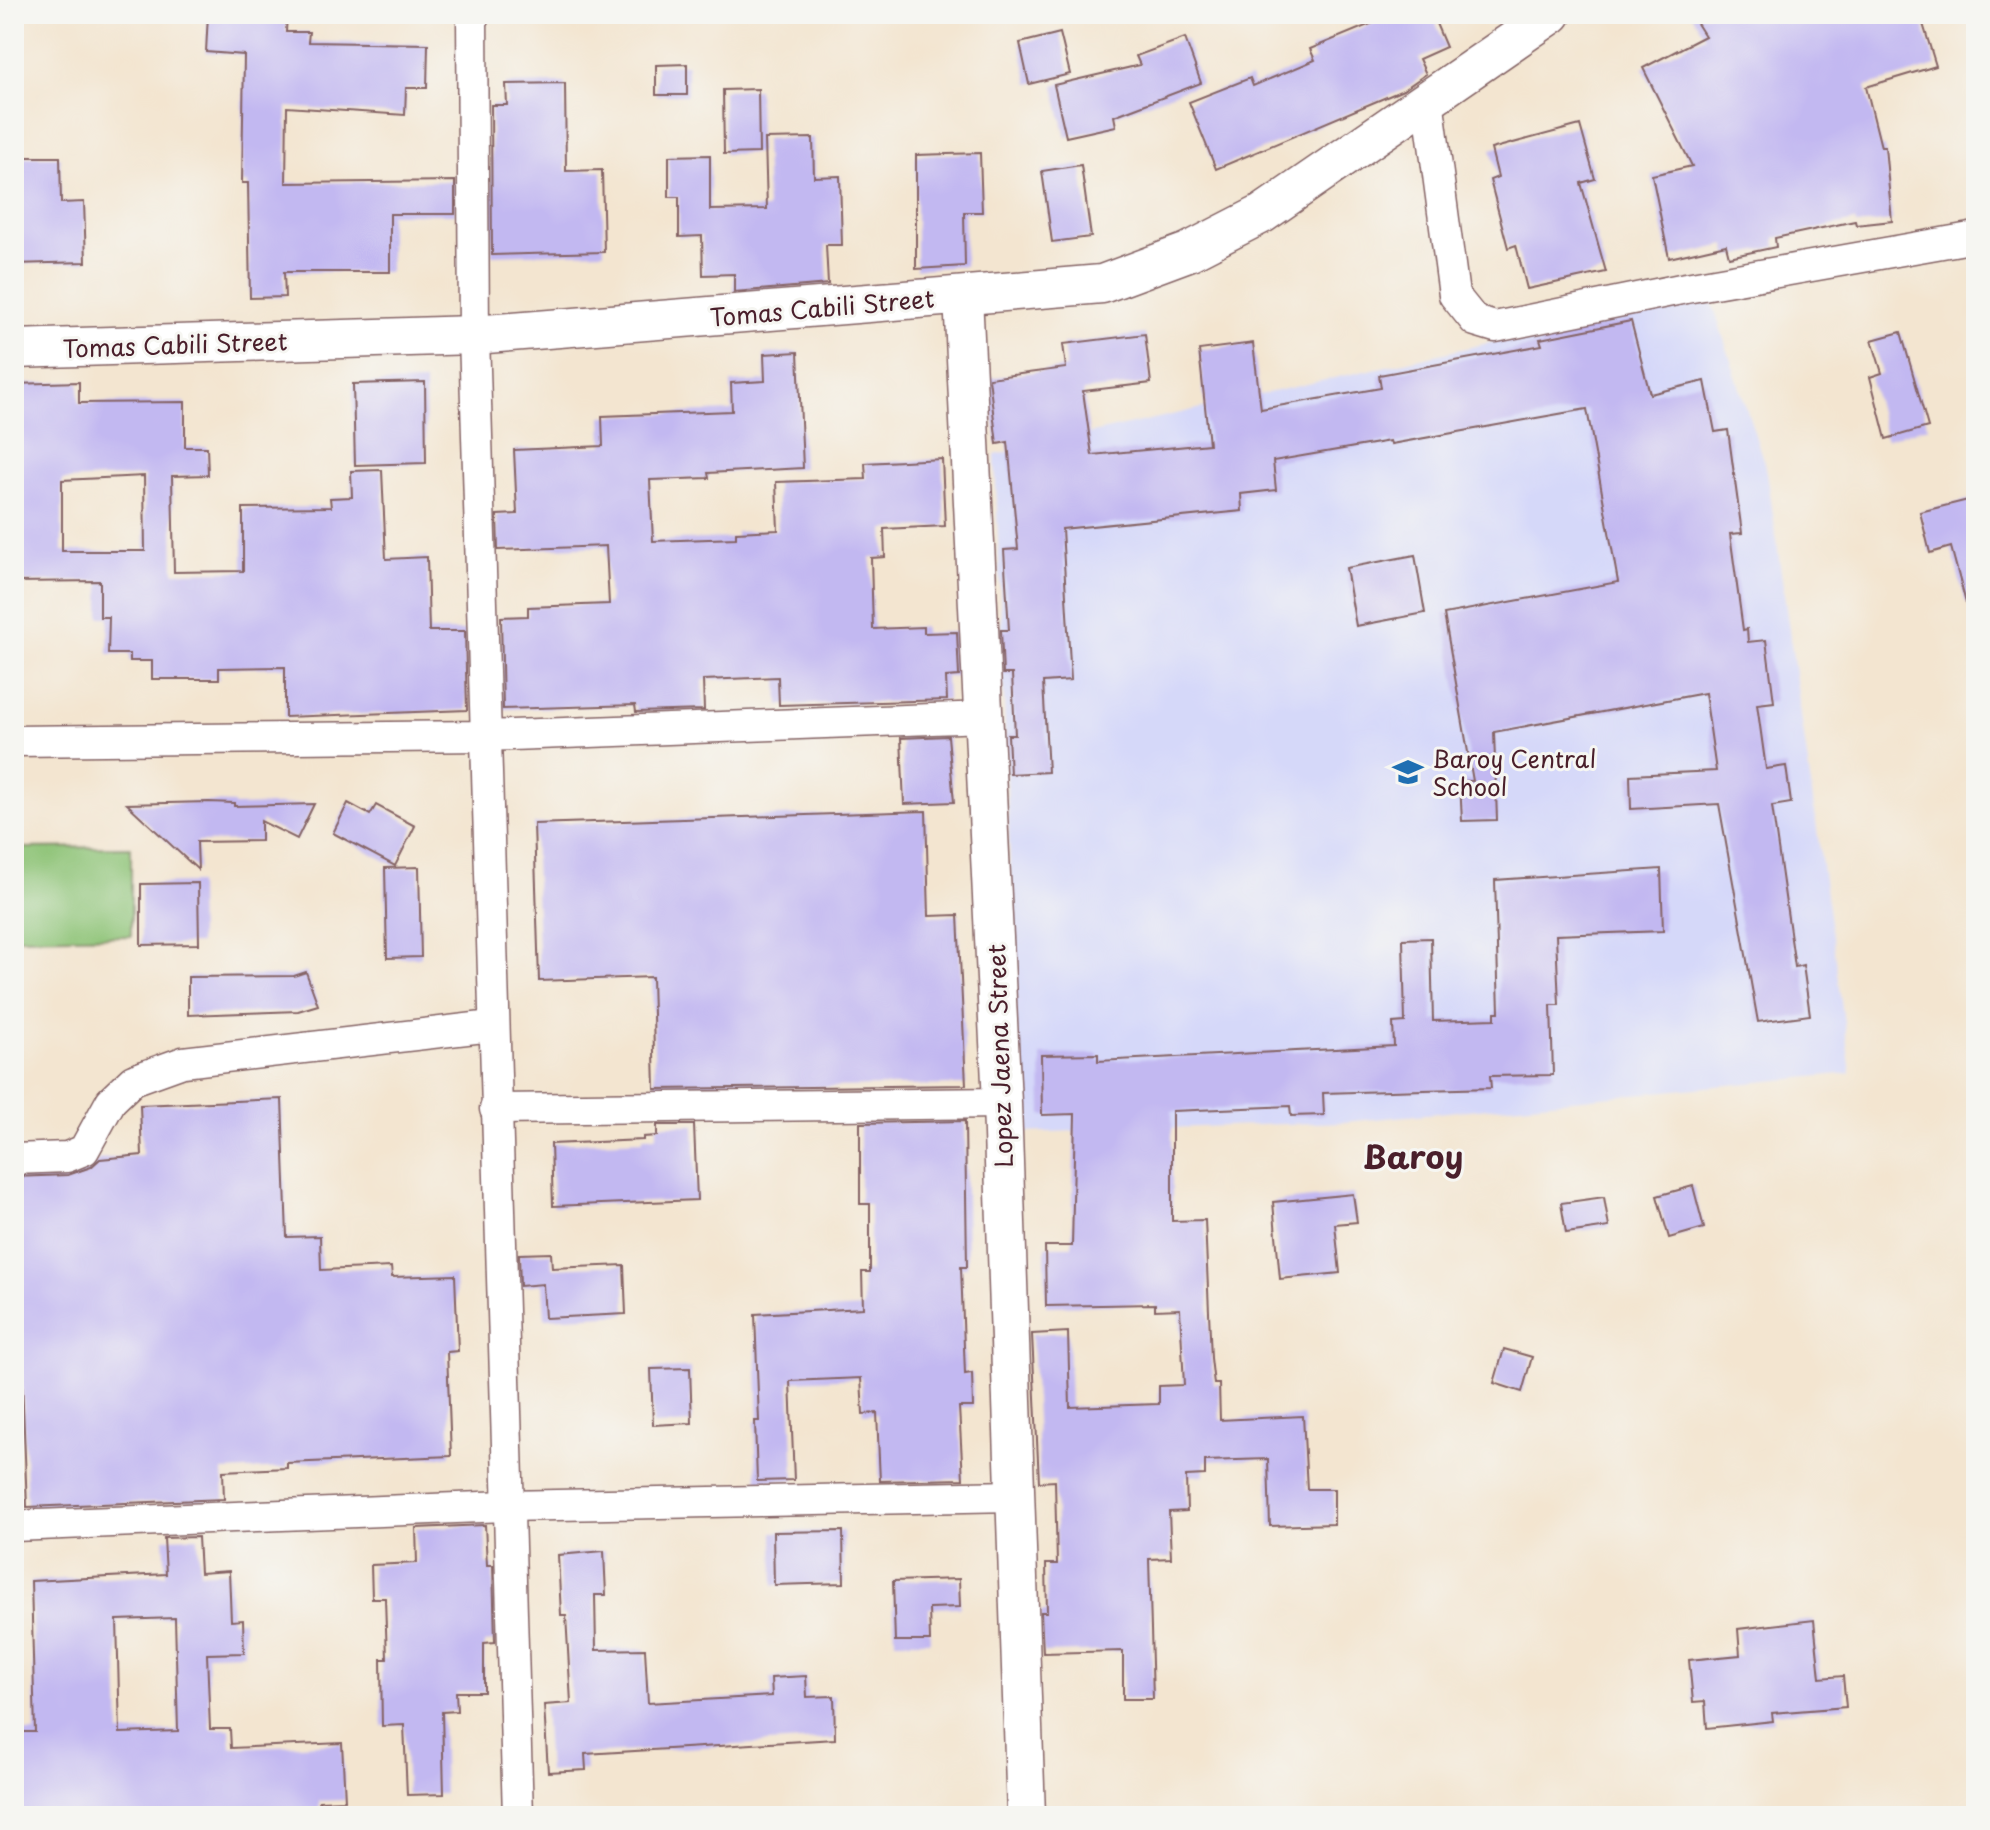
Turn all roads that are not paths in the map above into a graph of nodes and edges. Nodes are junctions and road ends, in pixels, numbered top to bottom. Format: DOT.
graph roads {
  1 [pos="472,14"];
  2 [pos="1552,14"];
  3 [pos="1428,99"];
  4 [pos="1976,237"];
  5 [pos="963,296"];
  6 [pos="474,335"];
  7 [pos="14,349"];
  8 [pos="985,717"];
  9 [pos="485,736"];
  10 [pos="14,741"];
  11 [pos="492,1026"];
  12 [pos="1002,1103"];
  13 [pos="495,1109"];
  14 [pos="14,1159"];
  15 [pos="1014,1496"];
  16 [pos="506,1506"];
  17 [pos="14,1526"];
  18 [pos="518,1816"];
  19 [pos="1026,1816"];
  1 -- 6 [label="street"];
  2 -- 3 [label="street, Tomas Cabili Street"];
  3 -- 4 [label="street"];
  3 -- 5 [label="street, Tomas Cabili Street"];
  5 -- 6 [label="street, Tomas Cabili Street"];
  5 -- 8 [label="street, Lopez Jaena Street"];
  6 -- 7 [label="street, Tomas Cabili Street"];
  6 -- 9 [label="street"];
  8 -- 9 [label="street"];
  8 -- 12 [label="street, Lopez Jaena Street"];
  9 -- 10 [label="street"];
  9 -- 11 [label="street"];
  11 -- 13 [label="street"];
  11 -- 14 [label="street"];
  12 -- 13 [label="street"];
  12 -- 15 [label="street, Lopez Jaena Street"];
  13 -- 16 [label="street"];
  15 -- 16 [label="street"];
  15 -- 19 [label="street, Lopez Jaena Street"];
  16 -- 17 [label="street"];
  16 -- 18 [label="street"];
}
